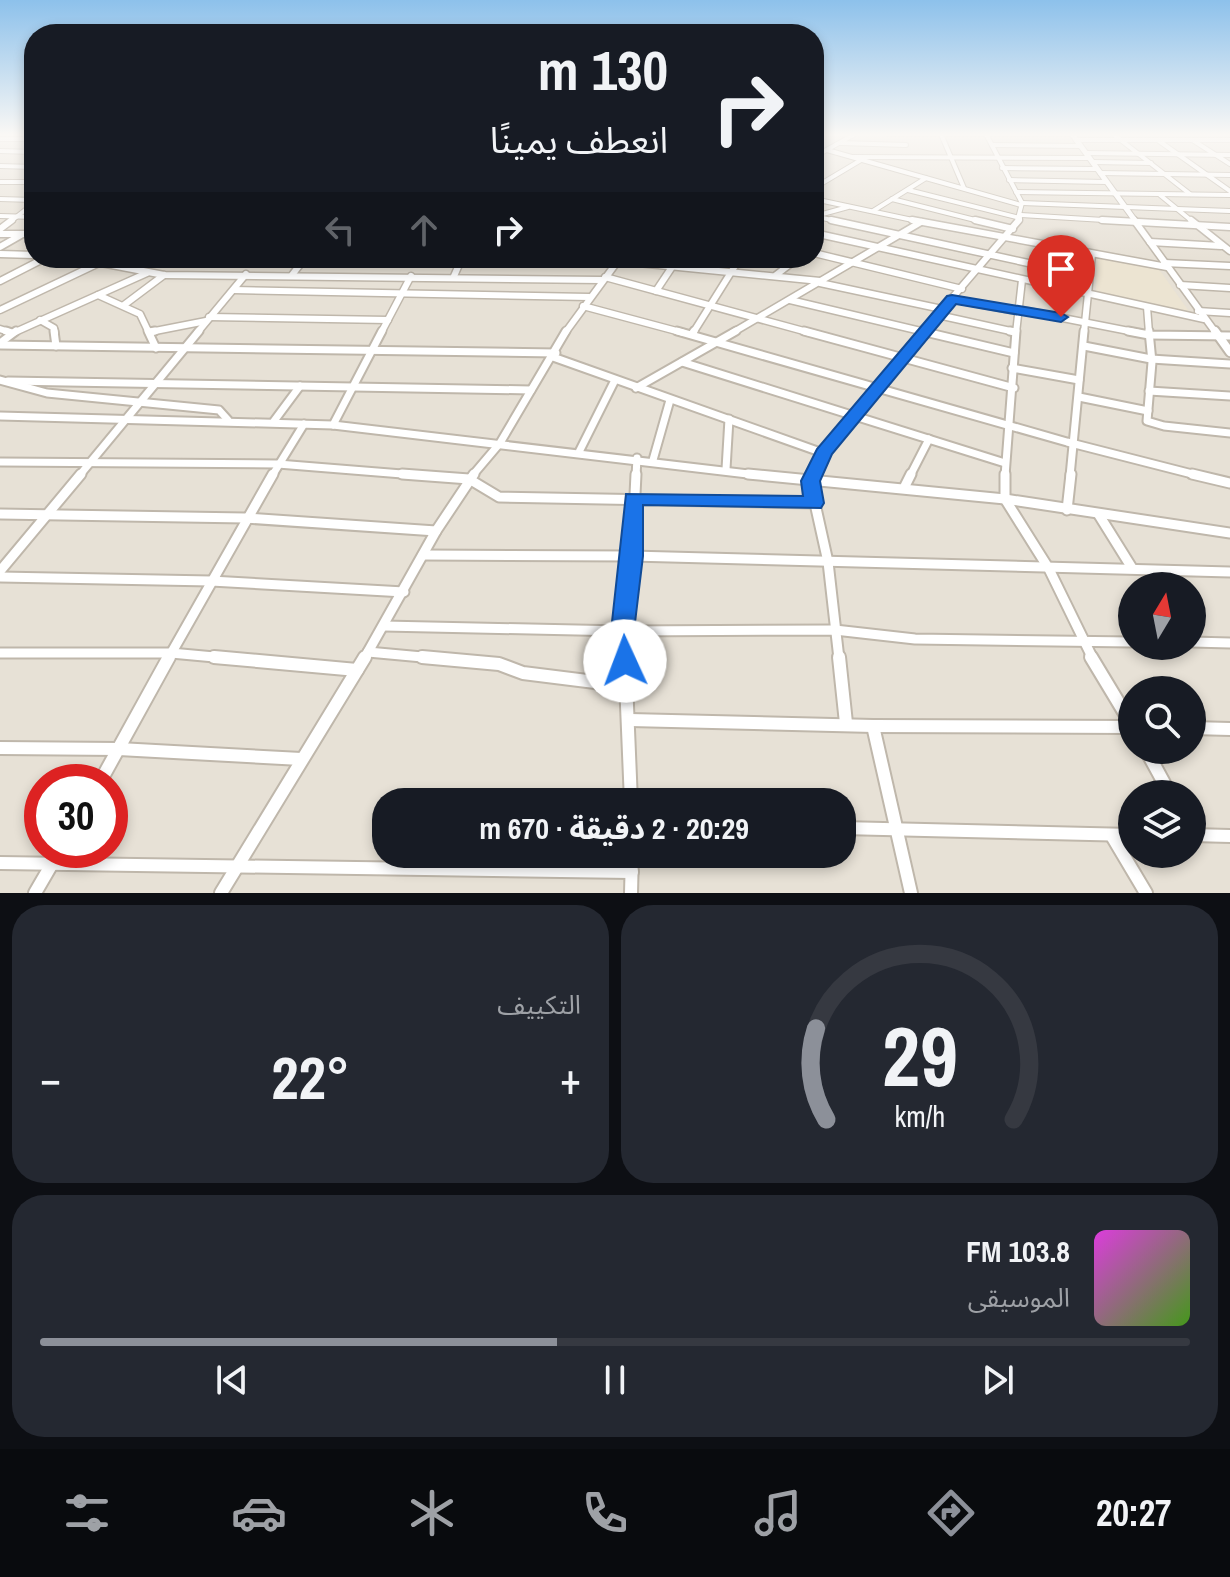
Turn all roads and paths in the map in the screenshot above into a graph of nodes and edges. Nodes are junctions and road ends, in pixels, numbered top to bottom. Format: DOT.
graph roads {
  1 [pos="918,176"];
  2 [pos="958,176"];
  3 [pos="1006,176"];
  4 [pos="1102,176"];
  5 [pos="1166,176"];
  6 [pos="1208,176"];
  7 [pos="926,178"];
  8 [pos="1009,180"];
  9 [pos="0,182"];
  10 [pos="24,182"];
  11 [pos="1106,182"];
  12 [pos="964,188"];
  13 [pos="908,190"];
  14 [pos="1016,192"];
  15 [pos="1230,193"];
  16 [pos="1115,195"];
  17 [pos="1160,195"];
  18 [pos="1191,195"];
  19 [pos="0,199"];
  20 [pos="892,199"];
  21 [pos="24,200"];
  22 [pos="824,201"];
  23 [pos="1022,204"];
  24 [pos="849,206"];
  25 [pos="1125,207"];
  26 [pos="24,208"];
  27 [pos="1180,209"];
  28 [pos="873,211"];
  29 [pos="1230,211"];
  30 [pos="824,214"];
  31 [pos="0,216"];
  32 [pos="1020,216"];
  33 [pos="14,217"];
  34 [pos="24,217"];
  35 [pos="824,219"];
  36 [pos="921,222"];
  37 [pos="1135,223"];
  38 [pos="1200,226"];
  39 [pos="1230,227"];
  40 [pos="1013,229"];
  41 [pos="0,232"];
  42 [pos="21,234"];
  43 [pos="824,235"];
  44 [pos="901,235"];
  45 [pos="1004,239"];
  46 [pos="1150,242"];
  47 [pos="0,247"];
  48 [pos="878,248"];
  49 [pos="1228,248"];
  50 [pos="0,254"];
  51 [pos="989,254"];
  52 [pos="1092,254"];
  53 [pos="24,255"];
  54 [pos="824,256"];
  55 [pos="854,263"];
  56 [pos="1166,265"];
  57 [pos="1230,266"];
  58 [pos="25,268"];
  59 [pos="89,268"];
  60 [pos="127,268"];
  61 [pos="297,268"];
  62 [pos="458,268"];
  63 [pos="611,268"];
  64 [pos="673,268"];
  65 [pos="697,268"];
  66 [pos="734,268"];
  67 [pos="785,268"];
  68 [pos="977,270"];
  69 [pos="732,271"];
  70 [pos="149,273"];
  71 [pos="246,274"];
  72 [pos="164,275"];
  73 [pos="292,275"];
  74 [pos="411,276"];
  75 [pos="454,276"];
  76 [pos="775,276"];
  77 [pos="1088,276"];
  78 [pos="603,278"];
  79 [pos="2,279"];
  80 [pos="1022,280"];
  81 [pos="821,282"];
  82 [pos="1180,285"];
  83 [pos="1230,288"];
  84 [pos="962,289"];
  85 [pos="234,290"];
  86 [pos="656,291"];
  87 [pos="402,293"];
  88 [pos="1087,294"];
  89 [pos="98,295"];
  90 [pos="589,297"];
  91 [pos="952,299"];
  92 [pos="790,300"];
  93 [pos="709,304"];
  94 [pos="124,305"];
  95 [pos="583,306"];
  96 [pos="1147,307"];
  97 [pos="0,310"];
  98 [pos="1017,310"];
  99 [pos="1198,311"];
  100 [pos="940,312"];
  101 [pos="1230,313"];
  102 [pos="208,319"];
  103 [pos="759,319"];
  104 [pos="1204,319"];
  105 [pos="40,320"];
  106 [pos="388,320"];
  107 [pos="1083,321"];
  108 [pos="0,329"];
  109 [pos="150,332"];
  110 [pos="922,332"];
  111 [pos="1015,332"];
  112 [pos="12,333"];
  113 [pos="1216,333"];
  114 [pos="692,334"];
  115 [pos="1149,335"];
  116 [pos="1230,336"];
  117 [pos="718,341"];
  118 [pos="0,344"];
  119 [pos="56,346"];
  120 [pos="1084,346"];
  121 [pos="156,348"];
  122 [pos="184,348"];
  123 [pos="372,351"];
  124 [pos="1230,352"];
  125 [pos="1014,353"];
  126 [pos="554,355"];
  127 [pos="901,358"];
  128 [pos="1151,359"];
  129 [pos="682,362"];
  130 [pos="1230,364"];
  131 [pos="1012,368"];
  132 [pos="4,380"];
  133 [pos="615,380"];
  134 [pos="1079,380"];
  135 [pos="154,385"];
  136 [pos="300,386"];
  137 [pos="355,386"];
  138 [pos="877,387"];
  139 [pos="636,388"];
  140 [pos="1014,388"];
  141 [pos="531,390"];
  142 [pos="1149,391"];
  143 [pos="1230,396"];
  144 [pos="1079,397"];
  145 [pos="670,400"];
  146 [pos="139,403"];
  147 [pos="1148,411"];
  148 [pos="0,416"];
  149 [pos="852,416"];
  150 [pos="128,418"];
  151 [pos="729,419"];
  152 [pos="228,420"];
  153 [pos="274,421"];
  154 [pos="304,424"];
  155 [pos="333,425"];
  156 [pos="1010,427"];
  157 [pos="1230,433"];
  158 [pos="929,439"];
  159 [pos="500,443"];
  160 [pos="1075,444"];
  161 [pos="579,452"];
  162 [pos="823,453"];
  163 [pos="637,458"];
  164 [pos="653,460"];
  165 [pos="0,462"];
  166 [pos="92,463"];
  167 [pos="1005,463"];
  168 [pos="278,464"];
  169 [pos="726,469"];
  170 [pos="469,479"];
  171 [pos="810,481"];
  172 [pos="1230,483"];
  173 [pos="904,488"];
  174 [pos="633,498"];
  175 [pos="1005,499"];
  176 [pos="814,503"];
  177 [pos="1067,510"];
  178 [pos="0,514"];
  179 [pos="47,515"];
  180 [pos="1099,515"];
  181 [pos="245,518"];
  182 [pos="436,531"];
  183 [pos="1230,533"];
  184 [pos="423,555"];
  185 [pos="632,556"];
  186 [pos="828,562"];
  187 [pos="1132,568"];
  188 [pos="1049,569"];
  189 [pos="0,571"];
  190 [pos="1230,572"];
  191 [pos="0,577"];
  192 [pos="211,581"];
  193 [pos="404,592"];
  194 [pos="384,626"];
  195 [pos="835,630"];
  196 [pos="623,631"];
  197 [pos="1082,641"];
  198 [pos="1118,642"];
  199 [pos="1206,642"];
  200 [pos="1230,643"];
  201 [pos="368,652"];
  202 [pos="0,653"];
  203 [pos="171,653"];
  204 [pos="357,670"];
  205 [pos="628,692"];
  206 [pos="1118,702"];
  207 [pos="630,720"];
  208 [pos="846,723"];
  209 [pos="873,726"];
  210 [pos="1118,726"];
  211 [pos="1206,728"];
  212 [pos="1230,729"];
  213 [pos="0,748"];
  214 [pos="119,749"];
  215 [pos="301,759"];
  216 [pos="110,764"];
  217 [pos="631,788"];
  218 [pos="856,829"];
  219 [pos="896,830"];
  220 [pos="1206,835"];
  221 [pos="1112,836"];
  222 [pos="1118,836"];
  223 [pos="1230,836"];
  224 [pos="0,863"];
  225 [pos="24,864"];
  226 [pos="128,864"];
  227 [pos="49,868"];
  228 [pos="237,868"];
  229 [pos="632,868"];
  230 [pos="632,872"];
  231 [pos="35,893"];
  232 [pos="221,893"];
  233 [pos="631,893"];
  234 [pos="911,893"];
  235 [pos="1146,893"];
  1 -- 7 [label="street"];
  2 -- 12 [label="street"];
  3 -- 8 [label="street"];
  4 -- 11 [label="street"];
  5 -- 18 [label="street"];
  6 -- 15 [label="street"];
  7 -- 12 [label="street"];
  7 -- 13 [label="street"];
  8 -- 11 [label="street"];
  8 -- 14 [label="street"];
  9 -- 10 [label="street"];
  11 -- 16 [label="street"];
  12 -- 23 [label="street"];
  13 -- 20 [label="street"];
  13 -- 32 [label="street"];
  14 -- 16 [label="street"];
  14 -- 23 [label="street"];
  15 -- 18 [label="street"];
  16 -- 17 [label="street"];
  16 -- 25 [label="street"];
  17 -- 18 [label="street"];
  17 -- 27 [label="street"];
  19 -- 21 [label="street"];
  20 -- 28 [label="street"];
  20 -- 40 [label="street"];
  22 -- 24 [label="street"];
  23 -- 25 [label="street"];
  23 -- 32 [label="street"];
  24 -- 28 [label="street"];
  24 -- 30 [label="street"];
  25 -- 27 [label="street"];
  25 -- 37 [label="street"];
  26 -- 33 [label="street"];
  27 -- 29 [label="street"];
  27 -- 38 [label="street"];
  28 -- 36 [label="street"];
  31 -- 33 [label="street"];
  32 -- 37 [label="street"];
  32 -- 40 [label="street"];
  33 -- 34 [label="street"];
  33 -- 41 [label="street"];
  35 -- 44 [label="street"];
  36 -- 44 [label="street"];
  36 -- 45 [label="street"];
  37 -- 38 [label="street"];
  37 -- 46 [label="street"];
  38 -- 39 [label="street"];
  38 -- 49 [label="street"];
  40 -- 45 [label="street"];
  41 -- 42 [label="street"];
  42 -- 47 [label="street"];
  43 -- 48 [label="street"];
  44 -- 48 [label="street"];
  44 -- 51 [label="street"];
  45 -- 51 [label="street"];
  45 -- 52 [label="street"];
  46 -- 49 [label="street"];
  46 -- 56 [label="street"];
  48 -- 55 [label="street"];
  48 -- 68 [label="street"];
  50 -- 53 [label="street"];
  51 -- 68 [label="street"];
  51 -- 77 [label="street"];
  52 -- 56 [label="street"];
  52 -- 77 [label="street"];
  54 -- 55 [label="street"];
  55 -- 81 [label="street"];
  55 -- 84 [label="street"];
  56 -- 57 [label="street"];
  56 -- 82 [label="street"];
  58 -- 79 [label="street"];
  59 -- 97 [label="street"];
  60 -- 70 [label="street"];
  61 -- 73 [label="street"];
  62 -- 75 [label="street"];
  63 -- 78 [label="street"];
  64 -- 86 [label="street"];
  65 -- 69 [label="street"];
  66 -- 69 [label="street"];
  67 -- 76 [label="street"];
  68 -- 80 [label="street"];
  68 -- 84 [label="street"];
  69 -- 76 [label="street"];
  69 -- 93 [label="street"];
  70 -- 72 [label="street"];
  70 -- 89 [label="street"];
  71 -- 72 [label="street"];
  71 -- 73 [label="street"];
  71 -- 85 [label="street"];
  72 -- 94 [label="street"];
  73 -- 74 [label="street"];
  74 -- 75 [label="street"];
  74 -- 87 [label="street"];
  75 -- 78 [label="street"];
  76 -- 81 [label="street"];
  77 -- 88 [label="street"];
  78 -- 86 [label="street"];
  78 -- 90 [label="street"];
  80 -- 88 [label="street"];
  80 -- 98 [label="street"];
  81 -- 92 [label="street"];
  81 -- 100 [label="street"];
  82 -- 83 [label="street"];
  82 -- 99 [label="street"];
  84 -- 91 [label="street"];
  85 -- 87 [label="street"];
  85 -- 102 [label="street"];
  86 -- 93 [label="street"];
  87 -- 90 [label="street"];
  87 -- 106 [label="street"];
  88 -- 96 [label="street"];
  88 -- 107 [label="street"];
  89 -- 94 [label="street"];
  89 -- 105 [label="street"];
  90 -- 95 [label="street"];
  91 -- 98 [label="street"];
  91 -- 100 [label="street"];
  92 -- 103 [label="street"];
  92 -- 110 [label="street"];
  93 -- 103 [label="street"];
  93 -- 114 [label="street"];
  94 -- 109 [label="street"];
  95 -- 114 [label="street"];
  95 -- 126 [label="street"];
  96 -- 104 [label="street"];
  96 -- 115 [label="street"];
  98 -- 107 [label="street"];
  98 -- 111 [label="street"];
  99 -- 101 [label="street"];
  99 -- 104 [label="street"];
  100 -- 110 [label="street"];
  100 -- 111 [label="street"];
  102 -- 106 [label="street"];
  102 -- 109 [label="street"];
  102 -- 122 [label="street"];
  103 -- 117 [label="street"];
  103 -- 127 [label="street"];
  104 -- 113 [label="street"];
  105 -- 112 [label="street"];
  105 -- 119 [label="street"];
  106 -- 123 [label="street"];
  107 -- 115 [label="street"];
  107 -- 120 [label="street"];
  108 -- 112 [label="street"];
  109 -- 121 [label="street"];
  110 -- 125 [label="street"];
  110 -- 127 [label="street"];
  111 -- 125 [label="street"];
  112 -- 118 [label="street"];
  113 -- 115 [label="street"];
  113 -- 116 [label="street"];
  113 -- 124 [label="street"];
  114 -- 117 [label="street"];
  115 -- 128 [label="street"];
  117 -- 129 [label="street"];
  117 -- 138 [label="street"];
  118 -- 119 [label="street"];
  119 -- 121 [label="street"];
  120 -- 128 [label="street"];
  120 -- 134 [label="street"];
  121 -- 122 [label="street"];
  122 -- 123 [label="street"];
  122 -- 135 [label="street"];
  123 -- 126 [label="street"];
  123 -- 137 [label="street"];
  125 -- 131 [label="street"];
  126 -- 133 [label="street"];
  126 -- 141 [label="street"];
  127 -- 138 [label="street"];
  127 -- 140 [label="street"];
  128 -- 130 [label="street"];
  128 -- 142 [label="street"];
  129 -- 139 [label="street"];
  129 -- 149 [label="street"];
  131 -- 134 [label="street"];
  131 -- 140 [label="street"];
  132 -- 135 [label="street"];
  132 -- 146 [label="street"];
  133 -- 139 [label="street"];
  133 -- 161 [label="street"];
  134 -- 144 [label="street"];
  135 -- 136 [label="street"];
  135 -- 146 [label="street"];
  136 -- 137 [label="street"];
  136 -- 153 [label="street"];
  137 -- 141 [label="street"];
  137 -- 155 [label="street"];
  138 -- 149 [label="street"];
  138 -- 156 [label="street"];
  139 -- 145 [label="street"];
  140 -- 156 [label="street"];
  141 -- 159 [label="street"];
  142 -- 143 [label="street"];
  142 -- 147 [label="street"];
  144 -- 147 [label="street"];
  144 -- 160 [label="street"];
  145 -- 151 [label="street"];
  145 -- 164 [label="street"];
  146 -- 150 [label="street"];
  146 -- 152 [label="street"];
  147 -- 157 [label="street"];
  148 -- 150 [label="street"];
  149 -- 158 [label="street"];
  149 -- 162 [label="street"];
  150 -- 152 [label="street"];
  150 -- 166 [label="street"];
  151 -- 162 [label="street"];
  151 -- 169 [label="street"];
  152 -- 153 [label="street"];
  153 -- 154 [label="street"];
  154 -- 155 [label="street"];
  154 -- 168 [label="street"];
  155 -- 159 [label="street"];
  156 -- 160 [label="street"];
  156 -- 167 [label="street"];
  158 -- 167 [label="street"];
  158 -- 173 [label="street"];
  159 -- 161 [label="street"];
  159 -- 170 [label="street"];
  160 -- 172 [label="street"];
  160 -- 177 [label="street"];
  161 -- 163 [label="street"];
  162 -- 171 [label="street"];
  163 -- 164 [label="street"];
  163 -- 174 [label="street"];
  164 -- 169 [label="street"];
  165 -- 166 [label="street"];
  166 -- 168 [label="street"];
  166 -- 179 [label="street"];
  167 -- 175 [label="street"];
  168 -- 170 [label="street"];
  168 -- 181 [label="street"];
  169 -- 171 [label="street"];
  170 -- 174 [label="street"];
  170 -- 182 [label="street"];
  171 -- 173 [label="street"];
  171 -- 176 [label="street"];
  173 -- 175 [label="street"];
  174 -- 176 [label="street"];
  174 -- 185 [label="street"];
  175 -- 177 [label="street"];
  175 -- 188 [label="street"];
  176 -- 186 [label="street"];
  177 -- 180 [label="street"];
  178 -- 179 [label="street"];
  179 -- 181 [label="street"];
  179 -- 189 [label="street"];
  180 -- 183 [label="street"];
  180 -- 187 [label="street"];
  181 -- 182 [label="street"];
  181 -- 192 [label="street"];
  182 -- 184 [label="street"];
  184 -- 185 [label="street"];
  184 -- 193 [label="street"];
  185 -- 186 [label="street"];
  185 -- 196 [label="street"];
  186 -- 188 [label="street"];
  186 -- 195 [label="street"];
  187 -- 188 [label="street"];
  187 -- 190 [label="street"];
  188 -- 197 [label="street"];
  191 -- 192 [label="street"];
  192 -- 193 [label="street"];
  192 -- 203 [label="street"];
  193 -- 194 [label="street"];
  194 -- 196 [label="street"];
  194 -- 201 [label="street"];
  195 -- 196 [label="street"];
  195 -- 197 [label="street"];
  195 -- 208 [label="street"];
  196 -- 205 [label="street"];
  197 -- 198 [label="street"];
  197 -- 206 [label="street"];
  199 -- 200 [label="street"];
  201 -- 204 [label="street"];
  201 -- 205 [label="street"];
  202 -- 203 [label="street"];
  203 -- 204 [label="street"];
  203 -- 214 [label="street"];
  204 -- 215 [label="street"];
  205 -- 207 [label="street"];
  207 -- 208 [label="street"];
  207 -- 217 [label="street"];
  208 -- 209 [label="street"];
  209 -- 210 [label="street"];
  209 -- 219 [label="street"];
  211 -- 212 [label="street"];
  213 -- 214 [label="street"];
  214 -- 215 [label="street"];
  214 -- 216 [label="street"];
  215 -- 228 [label="street"];
  218 -- 219 [label="street"];
  219 -- 221 [label="street"];
  219 -- 234 [label="street"];
  220 -- 223 [label="street"];
  221 -- 222 [label="street"];
  221 -- 235 [label="street"];
  224 -- 225 [label="street"];
  226 -- 228 [label="street"];
  227 -- 231 [label="street"];
  228 -- 230 [label="street"];
  228 -- 232 [label="street"];
  229 -- 230 [label="street"];
  230 -- 233 [label="street"];
}
